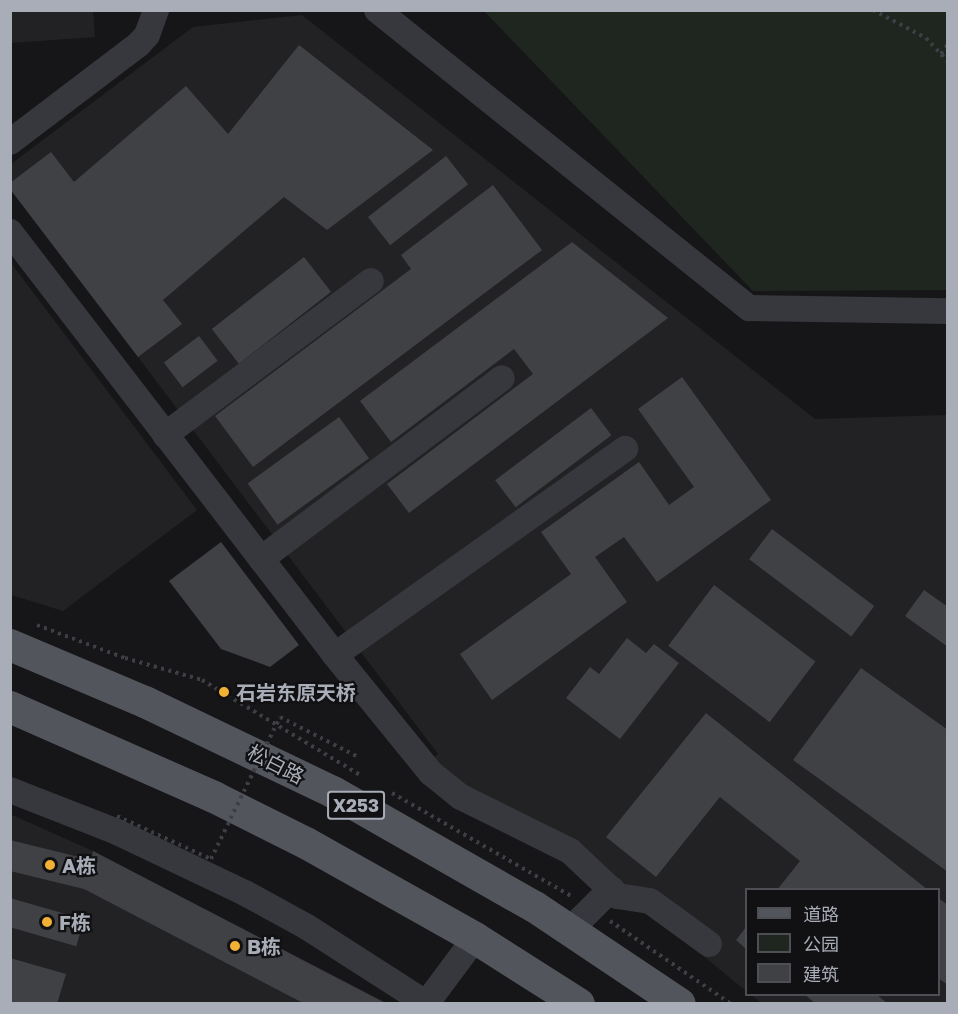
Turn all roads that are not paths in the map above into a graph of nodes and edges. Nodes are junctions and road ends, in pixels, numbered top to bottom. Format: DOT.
graph roads {
  1 [pos="156,10"];
  2 [pos="377,10"];
  3 [pos="10,142"];
  4 [pos="10,232"];
  5 [pos="371,281"];
  6 [pos="948,311"];
  7 [pos="502,378"];
  8 [pos="165,435"];
  9 [pos="624,449"];
  10 [pos="261,559"];
  11 [pos="10,645"];
  12 [pos="335,655"];
  13 [pos="10,707"];
  14 [pos="10,790"];
  15 [pos="611,889"];
  16 [pos="571,929"];
  17 [pos="475,938"];
  18 [pos="709,944"];
  19 [pos="427,1003"];
  20 [pos="579,1004"];
  21 [pos="680,1004"];
  1 -- 3 [label="lane"];
  2 -- 6 [label="lane"];
  4 -- 8 [label="lane"];
  5 -- 8 [label="lane"];
  7 -- 10 [label="lane"];
  8 -- 10 [label="lane"];
  9 -- 12 [label="lane"];
  10 -- 12 [label="lane"];
  11 -- 16 [label="main road, 松白路 / X253"];
  12 -- 15 [label="lane"];
  13 -- 17 [label="main road"];
  14 -- 19 [label="lane"];
  15 -- 16 [label="lane"];
  15 -- 18 [label="lane"];
  16 -- 21 [label="main road, 松白路 / X253"];
  17 -- 19 [label="lane"];
  17 -- 20 [label="main road"];
}
